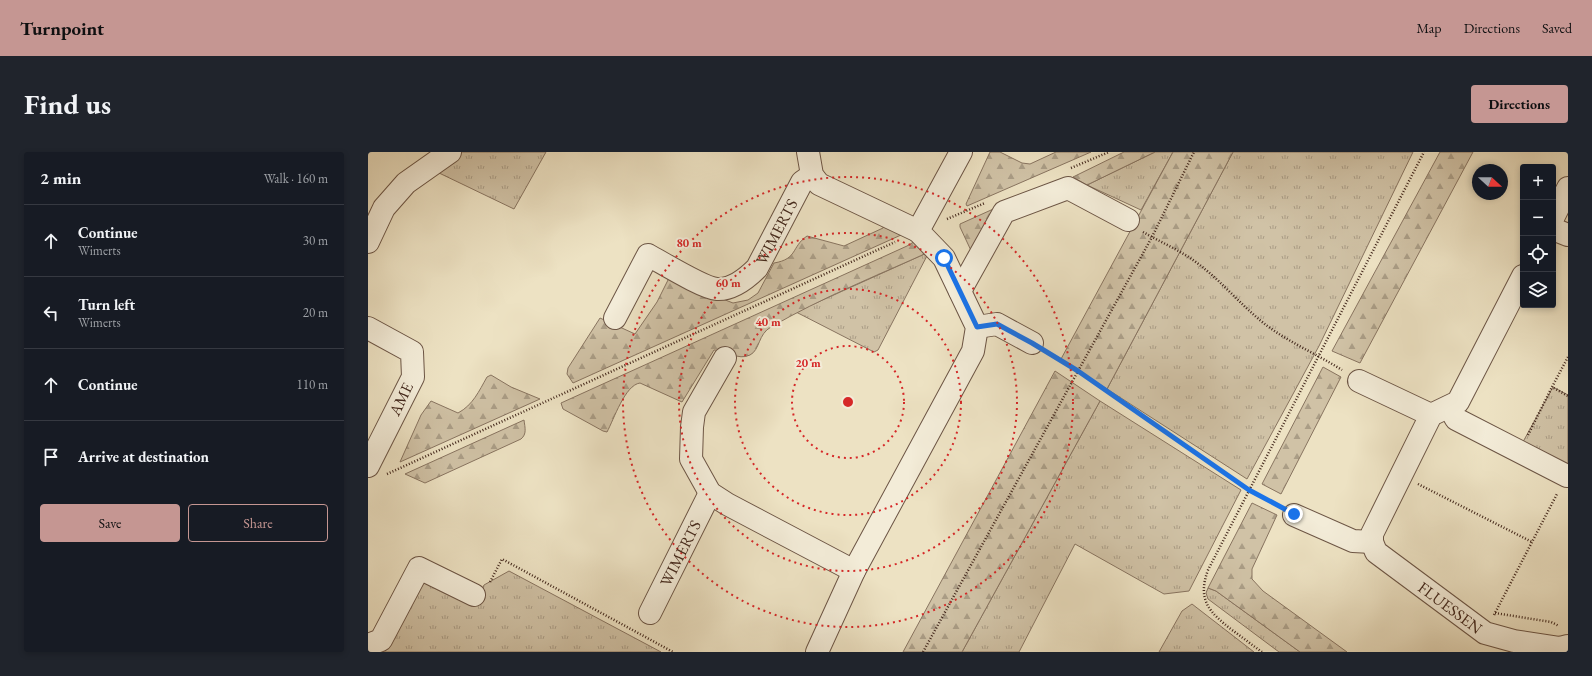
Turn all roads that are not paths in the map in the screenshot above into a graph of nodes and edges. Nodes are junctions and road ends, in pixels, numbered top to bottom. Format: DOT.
graph roads {
  1 [pos="450,152"];
  2 [pos="808,152"];
  3 [pos="961,152"];
  4 [pos="812,175"];
  5 [pos="1568,188"];
  6 [pos="1556,212"];
  7 [pos="1128,220"];
  8 [pos="1556,230"];
  9 [pos="918,231"];
  10 [pos="1568,235"];
  11 [pos="368,242"];
  12 [pos="1520,282"];
  13 [pos="960,291"];
  14 [pos="614,318"];
  15 [pos="977,327"];
  16 [pos="368,328"];
  17 [pos="1032,343"];
  18 [pos="725,358"];
  19 [pos="1359,381"];
  20 [pos="1440,411"];
  21 [pos="375,471"];
  22 [pos="1567,476"];
  23 [pos="710,493"];
  24 [pos="1294,514"];
  25 [pos="1372,542"];
  26 [pos="854,570"];
  27 [pos="474,595"];
  28 [pos="650,613"];
  29 [pos="1565,637"];
  30 [pos="368,645"];
  31 [pos="817,652"];
  1 -- 11 [label="street"];
  2 -- 4 [label="street"];
  3 -- 9 [label="street"];
  4 -- 9 [label="street"];
  4 -- 14 [label="street, WIMERTS"];
  5 -- 6 [label="street"];
  7 -- 13 [label="street"];
  8 -- 10 [label="street"];
  9 -- 13 [label="street"];
  12 -- 20 [label="street"];
  13 -- 15 [label="street"];
  15 -- 17 [label="street"];
  15 -- 26 [label="street"];
  16 -- 21 [label="street, AME"];
  18 -- 23 [label="street"];
  19 -- 20 [label="street"];
  20 -- 22 [label="street"];
  20 -- 25 [label="street"];
  23 -- 26 [label="street"];
  23 -- 28 [label="street, WIMERTS"];
  24 -- 25 [label="street"];
  25 -- 29 [label="street, FLUESSEN"];
  26 -- 31 [label="street"];
  27 -- 30 [label="street"];
}
